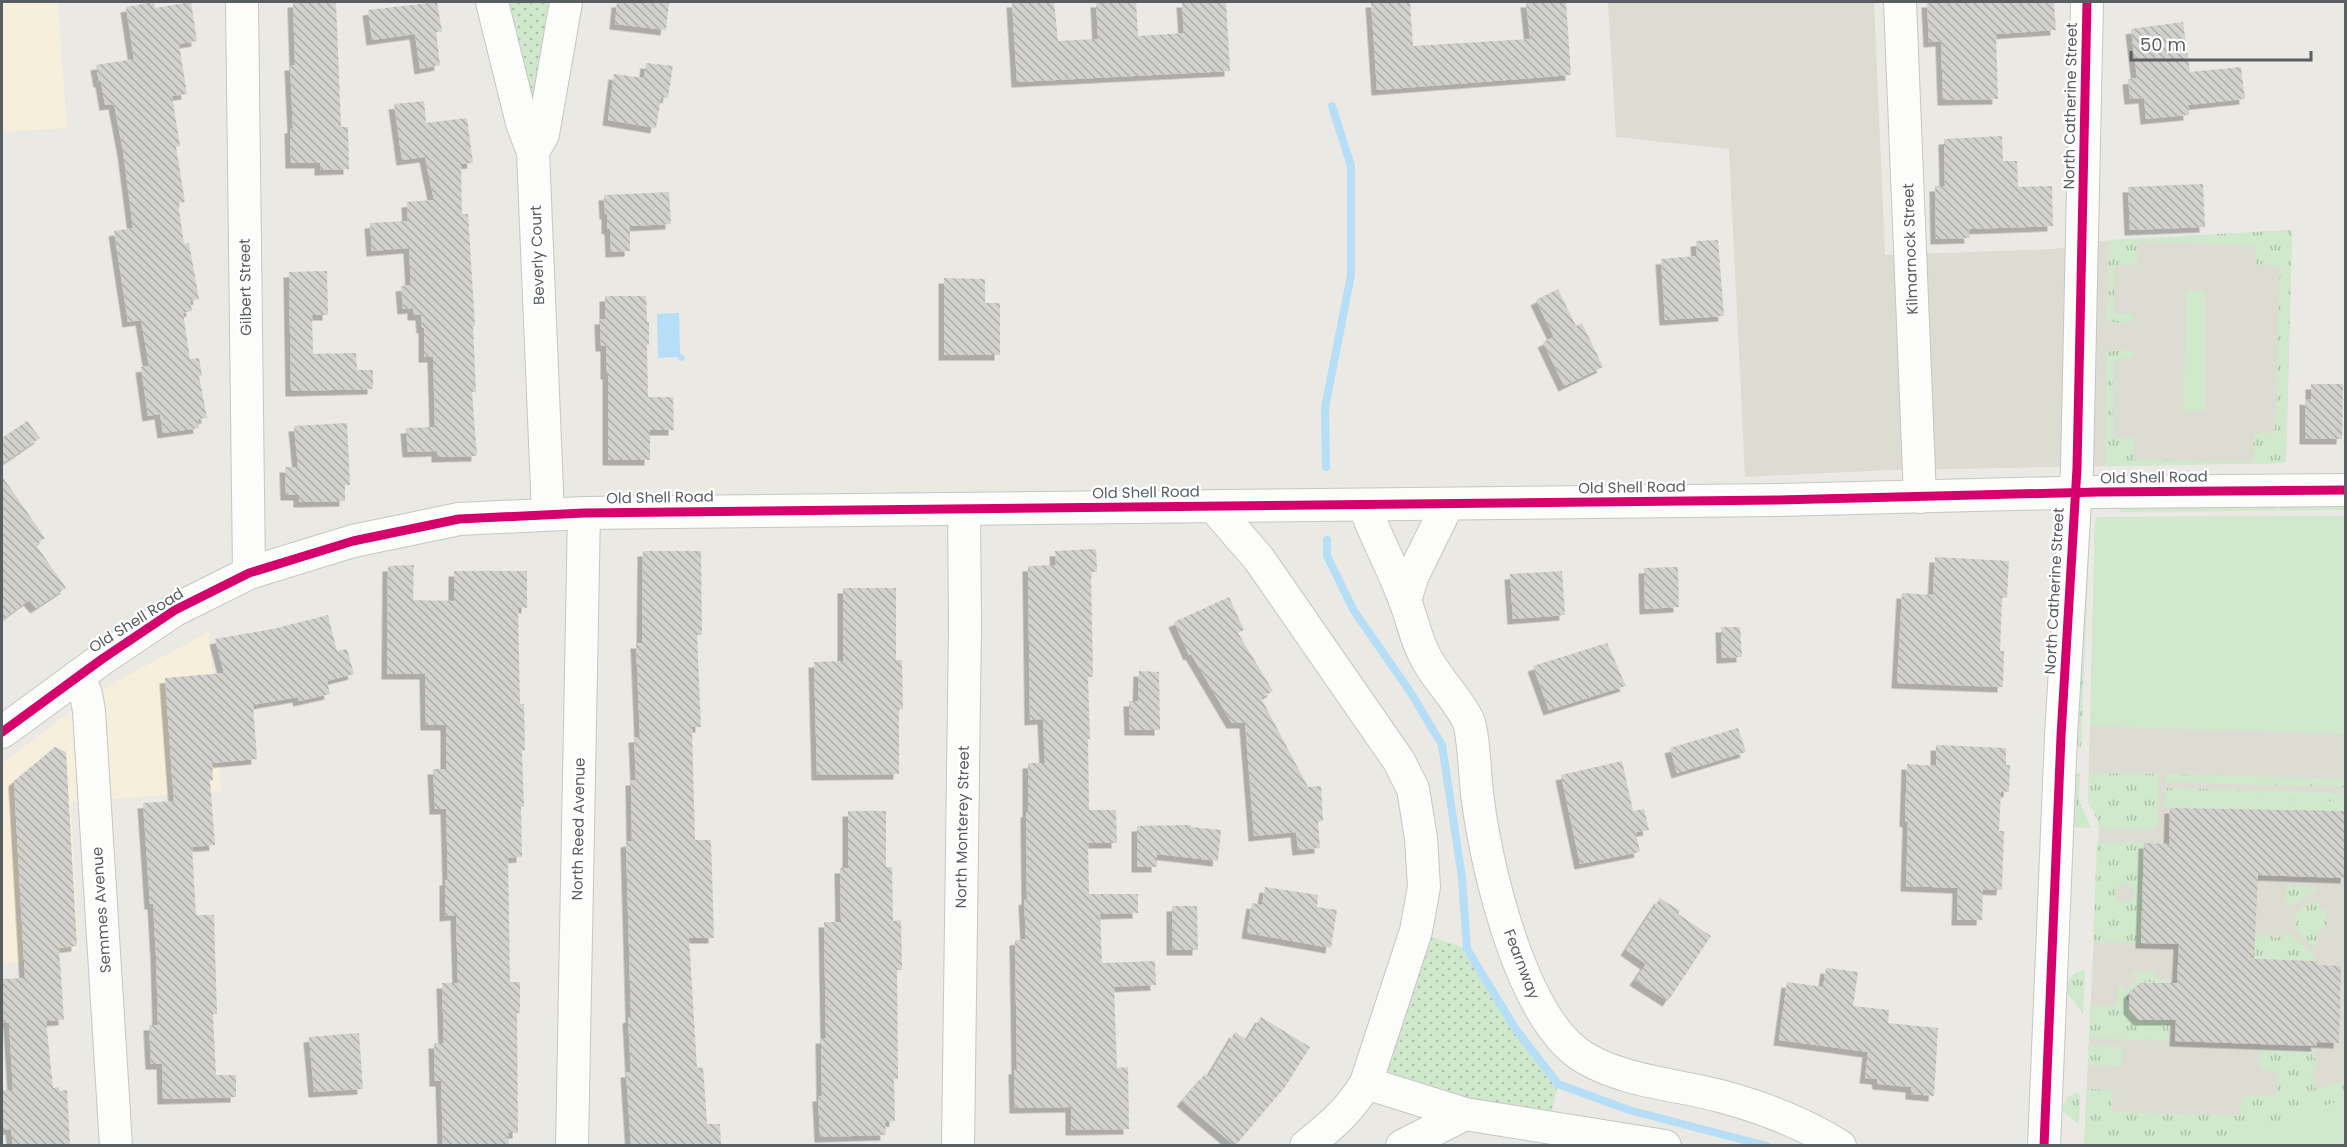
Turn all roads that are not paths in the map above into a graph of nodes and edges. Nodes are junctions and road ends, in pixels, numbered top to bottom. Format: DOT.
graph roads {
  1 [pos="242,2"];
  2 [pos="492,2"];
  3 [pos="566,2"];
  4 [pos="1900,2"];
  5 [pos="2087,2"];
  6 [pos="533,152"];
  7 [pos="2346,490"];
  8 [pos="2074,493"];
  9 [pos="1920,496"];
  10 [pos="1448,504"];
  11 [pos="1364,505"];
  12 [pos="1272,506"];
  13 [pos="1214,507"];
  14 [pos="964,509"];
  15 [pos="584,513"];
  16 [pos="548,514"];
  17 [pos="1258,559"];
  18 [pos="249,573"];
  19 [pos="1405,600"];
  20 [pos="78,676"];
  21 [pos="2,732"];
  22 [pos="1366,1083"];
  23 [pos="1465,1114"];
  24 [pos="116,1146"];
  25 [pos="572,1146"];
  26 [pos="958,1146"];
  27 [pos="1306,1146"];
  28 [pos="1402,1146"];
  29 [pos="1665,1146"];
  30 [pos="1840,1146"];
  31 [pos="2044,1146"];
  1 -- 18 [label="street, Gilbert Street"];
  2 -- 6 [label="street, Beverly Court"];
  3 -- 6 [label="street"];
  4 -- 9 [label="street, Kilmarnock Street"];
  5 -- 8 [label="street, North Catherine Street"];
  6 -- 16 [label="street, Beverly Court"];
  7 -- 8 [label="street, Old Shell Road"];
  8 -- 9 [label="street, Old Shell Road"];
  8 -- 31 [label="street, North Catherine Street"];
  9 -- 10 [label="street, Old Shell Road"];
  10 -- 11 [label="street, Old Shell Road"];
  10 -- 19 [label="street"];
  11 -- 12 [label="street, Old Shell Road"];
  11 -- 19 [label="street, Fearnway"];
  12 -- 13 [label="street, Old Shell Road"];
  12 -- 17 [label="street"];
  13 -- 14 [label="street, Old Shell Road"];
  13 -- 17 [label="street"];
  14 -- 15 [label="street, Old Shell Road"];
  14 -- 26 [label="street, North Monterey Street"];
  15 -- 16 [label="street, Old Shell Road"];
  15 -- 25 [label="street, North Reed Avenue"];
  16 -- 18 [label="street, Old Shell Road"];
  17 -- 22 [label="street"];
  18 -- 20 [label="street, Old Shell Road"];
  19 -- 30 [label="street, Fearnway"];
  20 -- 21 [label="street, Old Shell Road"];
  20 -- 24 [label="street, Semmes Avenue"];
  22 -- 23 [label="street"];
  22 -- 27 [label="street"];
  23 -- 28 [label="street"];
  23 -- 29 [label="street"];
}
